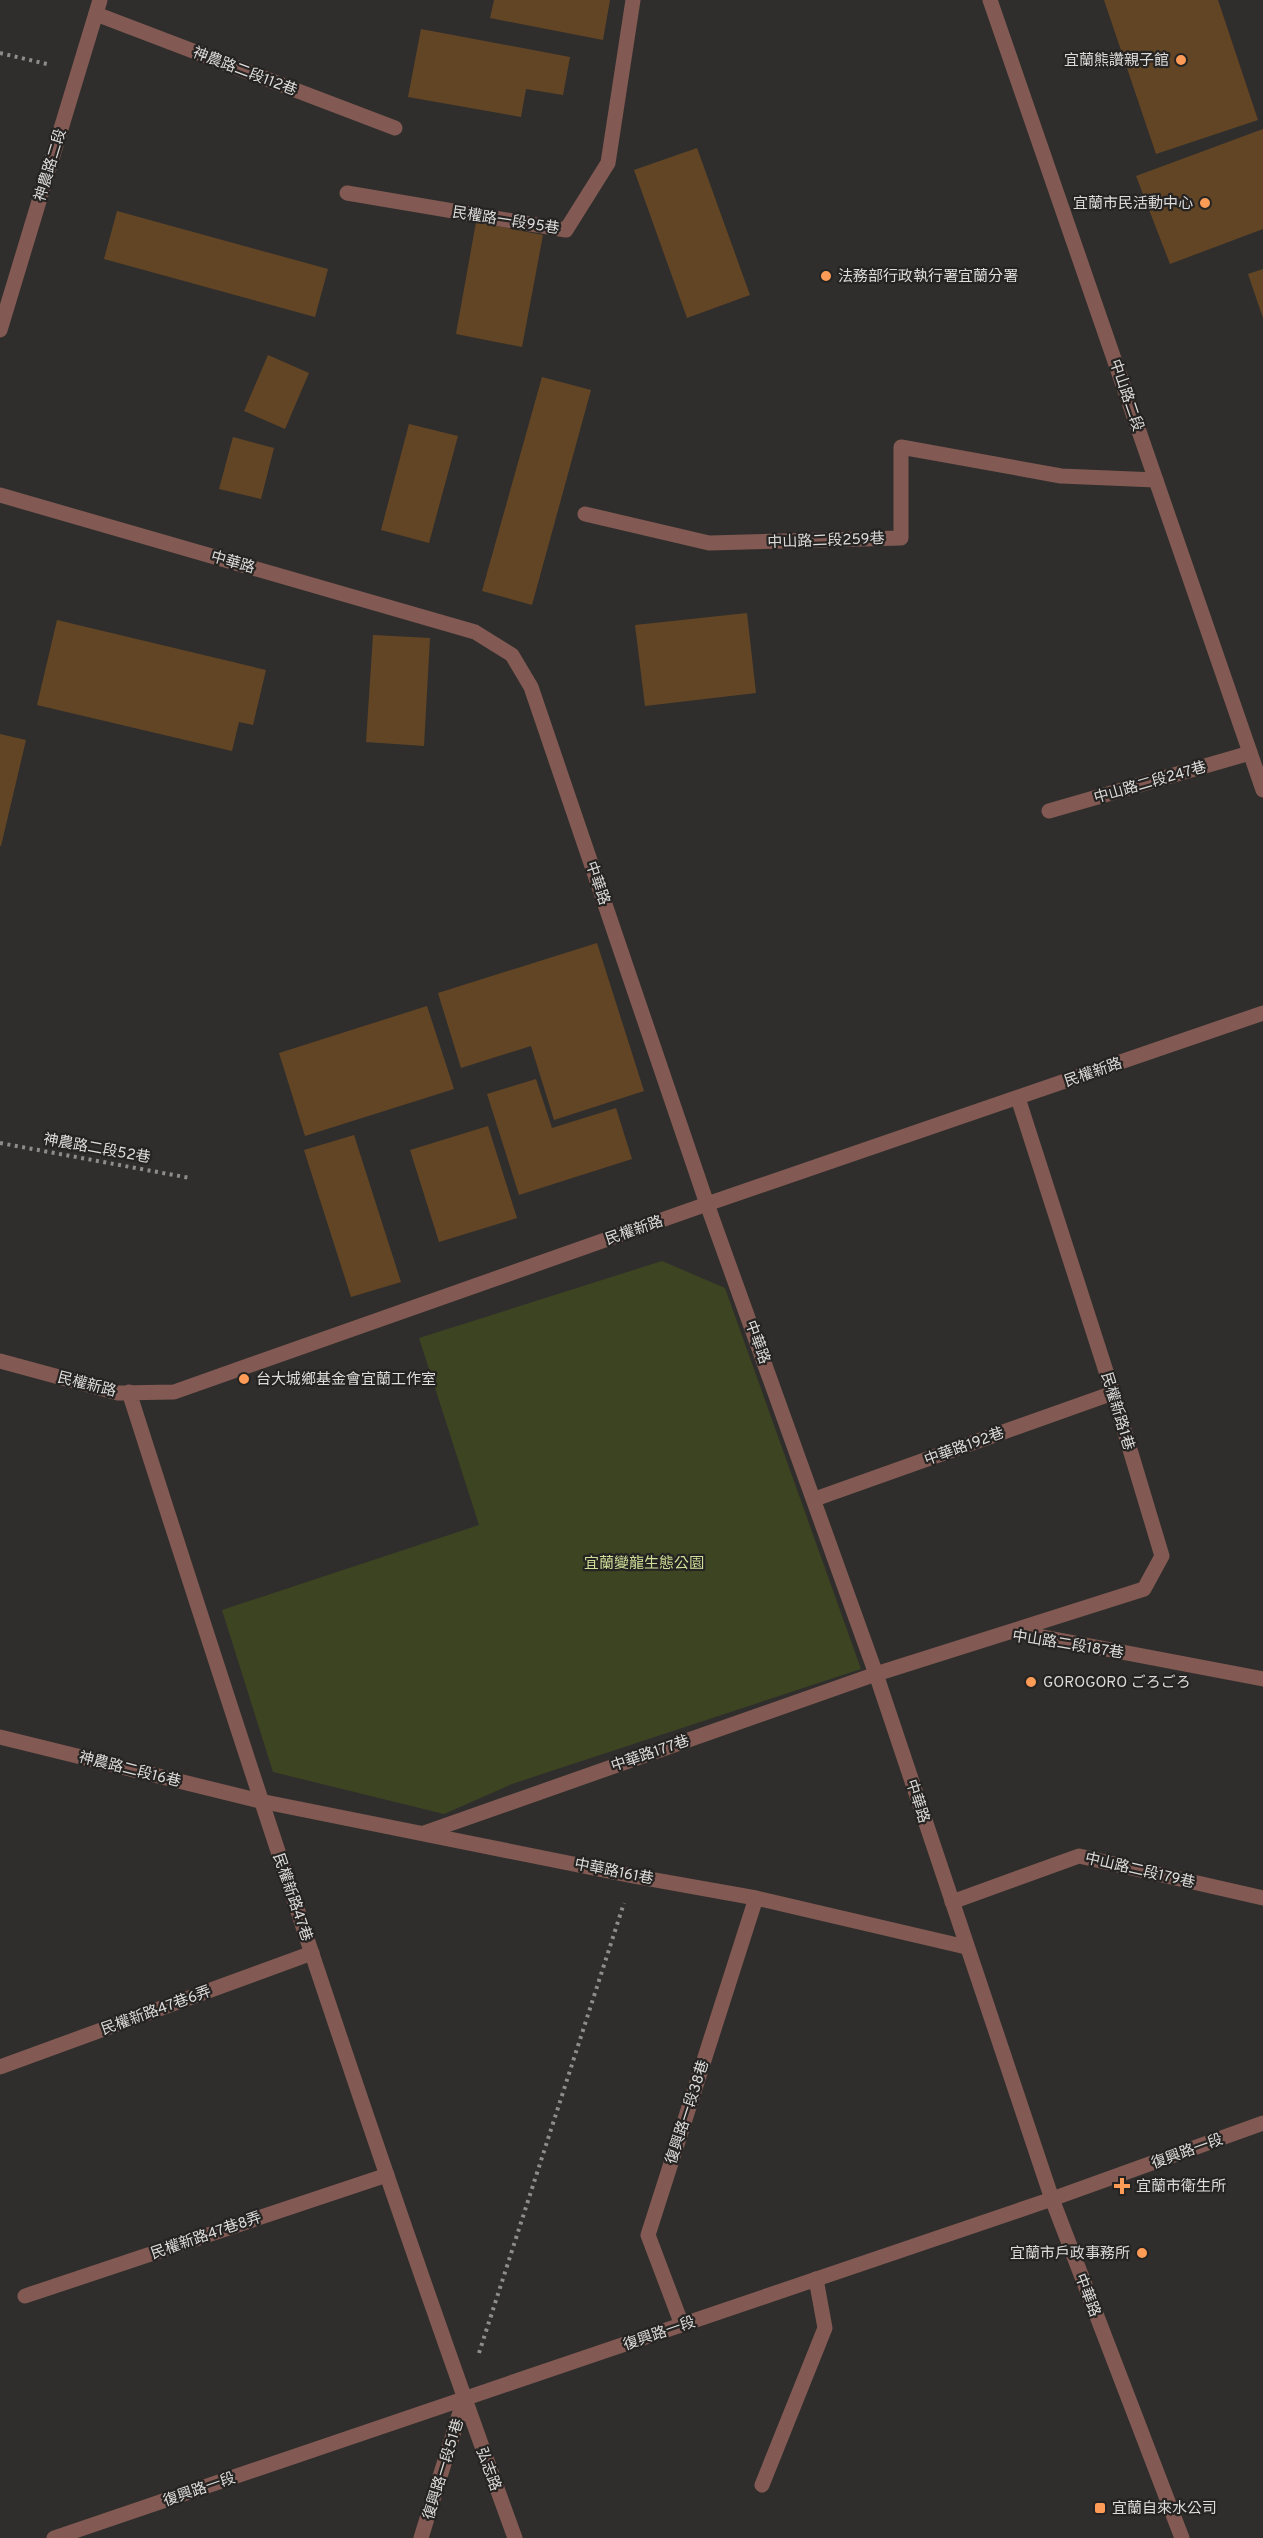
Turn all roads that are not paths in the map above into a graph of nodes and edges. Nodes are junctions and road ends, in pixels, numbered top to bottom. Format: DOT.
graph roads {
  1 [pos="633,0"];
  2 [pos="990,0"];
  3 [pos="98,7"];
  4 [pos="395,128"];
  5 [pos="347,193"];
  6 [pos="0,330"];
  7 [pos="1156,480"];
  8 [pos="0,495"];
  9 [pos="585,514"];
  10 [pos="1250,753"];
  11 [pos="1263,790"];
  12 [pos="1049,811"];
  13 [pos="1263,1013"];
  14 [pos="1018,1098"];
  15 [pos="707,1204"];
  16 [pos="0,1361"];
  17 [pos="129,1392"];
  18 [pos="1113,1393"];
  19 [pos="814,1499"];
  20 [pos="1012,1631"];
  21 [pos="876,1674"];
  22 [pos="1263,1679"];
  23 [pos="0,1737"];
  24 [pos="260,1801"];
  25 [pos="424,1833"];
  26 [pos="756,1898"];
  27 [pos="1263,1898"];
  28 [pos="952,1902"];
  29 [pos="966,1947"];
  30 [pos="312,1953"];
  31 [pos="0,2067"];
  32 [pos="1263,2123"];
  33 [pos="387,2175"];
  34 [pos="1052,2199"];
  35 [pos="816,2279"];
  36 [pos="25,2296"];
  37 [pos="682,2325"];
  38 [pos="464,2399"];
  39 [pos="762,2485"];
  40 [pos="54,2538"];
  41 [pos="421,2538"];
  42 [pos="514,2538"];
  43 [pos="1182,2538"];
  1 -- 5 [label="street, 民權路一段95巷"];
  2 -- 7 [label="street, 中山路二段"];
  3 -- 4 [label="street, 神農路二段112巷"];
  3 -- 6 [label="street, 神農路二段"];
  7 -- 9 [label="street, 中山路二段259巷"];
  7 -- 10 [label="street, 中山路二段"];
  8 -- 15 [label="street, 中華路"];
  10 -- 11 [label="street, 中山路二段"];
  10 -- 12 [label="street, 中山路二段247巷"];
  13 -- 14 [label="street, 民權新路"];
  14 -- 15 [label="street, 民權新路"];
  14 -- 18 [label="street, 民權新路1巷"];
  15 -- 17 [label="street, 民權新路"];
  15 -- 19 [label="street, 中華路"];
  16 -- 17 [label="street, 民權新路"];
  17 -- 24 [label="street, 民權新路47巷"];
  18 -- 19 [label="street, 中華路192巷"];
  18 -- 20 [label="street, 民權新路1巷"];
  19 -- 21 [label="street, 中華路"];
  20 -- 21 [label="street, 中山路二段187巷"];
  20 -- 22 [label="street, 中山路二段187巷"];
  21 -- 25 [label="street, 中華路177巷"];
  21 -- 28 [label="street, 中華路"];
  23 -- 24 [label="street, 神農路二段16巷"];
  24 -- 25 [label="street, 中華路161巷"];
  24 -- 30 [label="street, 民權新路47巷"];
  25 -- 26 [label="street, 中華路161巷"];
  26 -- 29 [label="street, 中華路161巷"];
  26 -- 37 [label="street, 復興路一段38巷"];
  27 -- 28 [label="street, 中山路二段179巷"];
  28 -- 29 [label="street, 中華路"];
  29 -- 34 [label="street, 中華路"];
  30 -- 31 [label="street, 民權新路47巷6弄"];
  30 -- 33 [label="street, 民權新路47巷"];
  32 -- 34 [label="street, 復興路一段"];
  33 -- 36 [label="street, 民權新路47巷8弄"];
  33 -- 38 [label="street, 民權新路47巷"];
  34 -- 35 [label="street, 復興路一段"];
  34 -- 43 [label="street, 中華路"];
  35 -- 37 [label="street, 復興路一段"];
  35 -- 39 [label="street"];
  37 -- 38 [label="street, 復興路一段"];
  38 -- 40 [label="street, 復興路一段"];
  38 -- 41 [label="street, 復興路一段51巷"];
  38 -- 42 [label="street, 弘志路"];
}
